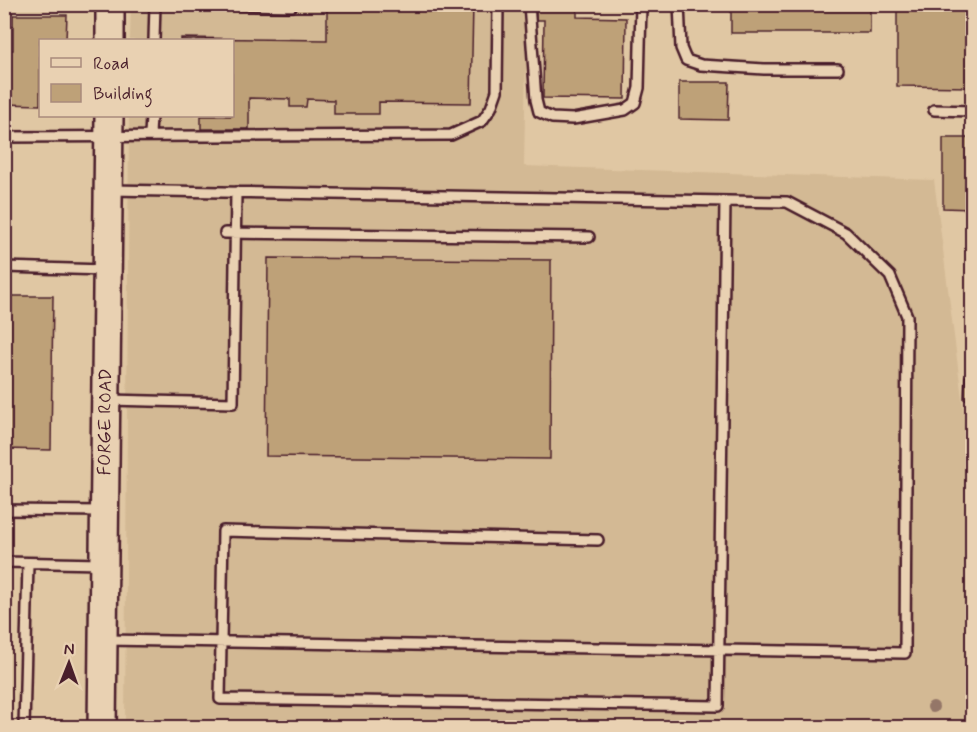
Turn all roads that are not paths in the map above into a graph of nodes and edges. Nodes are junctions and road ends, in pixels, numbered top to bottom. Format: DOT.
graph roads {
  1 [pos="110,4"];
  2 [pos="155,4"];
  3 [pos="209,4"];
  4 [pos="498,4"];
  5 [pos="529,4"];
  6 [pos="641,4"];
  7 [pos="679,4"];
  8 [pos="292,6"];
  9 [pos="110,39"];
  10 [pos="154,39"];
  11 [pos="838,69"];
  12 [pos="934,110"];
  13 [pos="972,111"];
  14 [pos="150,117"];
  15 [pos="109,125"];
  16 [pos="150,135"];
  17 [pos="4,136"];
  18 [pos="108,190"];
  19 [pos="236,192"];
  20 [pos="725,201"];
  21 [pos="230,233"];
  22 [pos="589,237"];
  23 [pos="4,267"];
  24 [pos="107,270"];
  25 [pos="106,400"];
  26 [pos="4,510"];
  27 [pos="105,511"];
  28 [pos="598,540"];
  29 [pos="4,562"];
  30 [pos="28,563"];
  31 [pos="104,564"];
  32 [pos="103,640"];
  33 [pos="221,642"];
  34 [pos="719,650"];
  35 [pos="24,728"];
  36 [pos="102,728"];
  1 -- 9 [label="street"];
  2 -- 10 [label="lane"];
  3 -- 8 [label="lane"];
  4 -- 16 [label="lane"];
  5 -- 6 [label="lane"];
  7 -- 11 [label="lane"];
  12 -- 13 [label="lane"];
  14 -- 16 [label="lane"];
  15 -- 16 [label="lane"];
  15 -- 17 [label="lane"];
  15 -- 18 [label="street, FORGE ROAD"];
  18 -- 19 [label="lane"];
  18 -- 24 [label="street, FORGE ROAD"];
  19 -- 20 [label="lane"];
  19 -- 21 [label="lane"];
  20 -- 34 [label="lane"];
  20 -- 34 [label="lane"];
  21 -- 22 [label="lane"];
  21 -- 25 [label="lane"];
  23 -- 24 [label="lane"];
  24 -- 25 [label="street, FORGE ROAD"];
  25 -- 27 [label="street, FORGE ROAD"];
  26 -- 27 [label="lane"];
  27 -- 31 [label="street, FORGE ROAD"];
  28 -- 33 [label="lane"];
  29 -- 30 [label="lane"];
  30 -- 31 [label="lane"];
  30 -- 35 [label="lane"];
  31 -- 32 [label="street, FORGE ROAD"];
  32 -- 33 [label="lane"];
  32 -- 36 [label="street, FORGE ROAD"];
  33 -- 34 [label="lane"];
  33 -- 34 [label="lane"];
}
